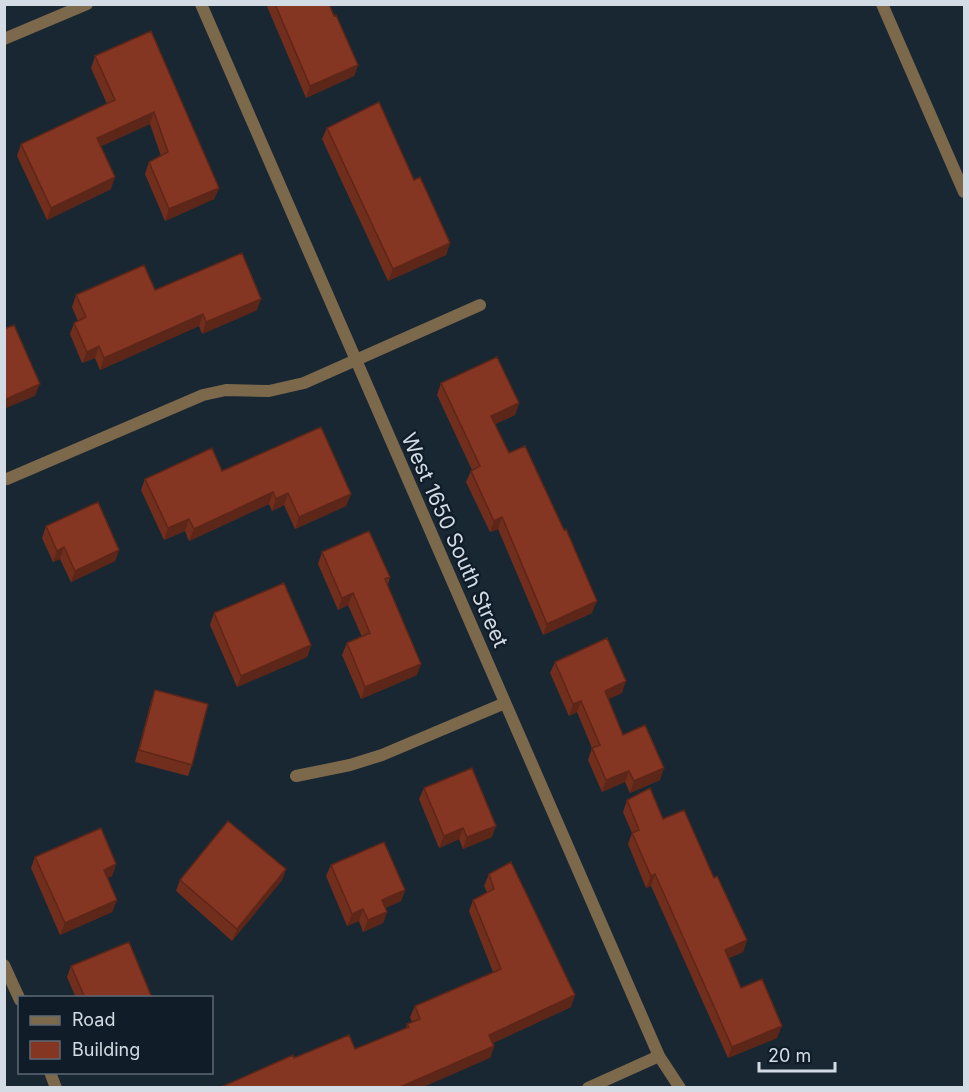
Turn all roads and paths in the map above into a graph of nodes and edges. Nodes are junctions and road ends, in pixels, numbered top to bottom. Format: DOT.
graph roads {
  1 [pos="87,4"];
  2 [pos="201,4"];
  3 [pos="882,4"];
  4 [pos="4,39"];
  5 [pos="964,192"];
  6 [pos="480,304"];
  7 [pos="356,360"];
  8 [pos="7,478"];
  9 [pos="505,703"];
  10 [pos="296,776"];
  11 [pos="4,965"];
  12 [pos="18,996"];
  13 [pos="659,1056"];
  14 [pos="588,1088"];
  15 [pos="680,1088"];
  1 -- 4 [label="street"];
  2 -- 7 [label="street, West 1650 South Street"];
  3 -- 5 [label="street"];
  6 -- 7 [label="street"];
  7 -- 8 [label="street"];
  7 -- 9 [label="street, West 1650 South Street"];
  9 -- 10 [label="street"];
  9 -- 13 [label="street, West 1650 South Street"];
  11 -- 12 [label="street"];
  13 -- 14 [label="street"];
  13 -- 15 [label="street, West 1650 South Street"];
}
